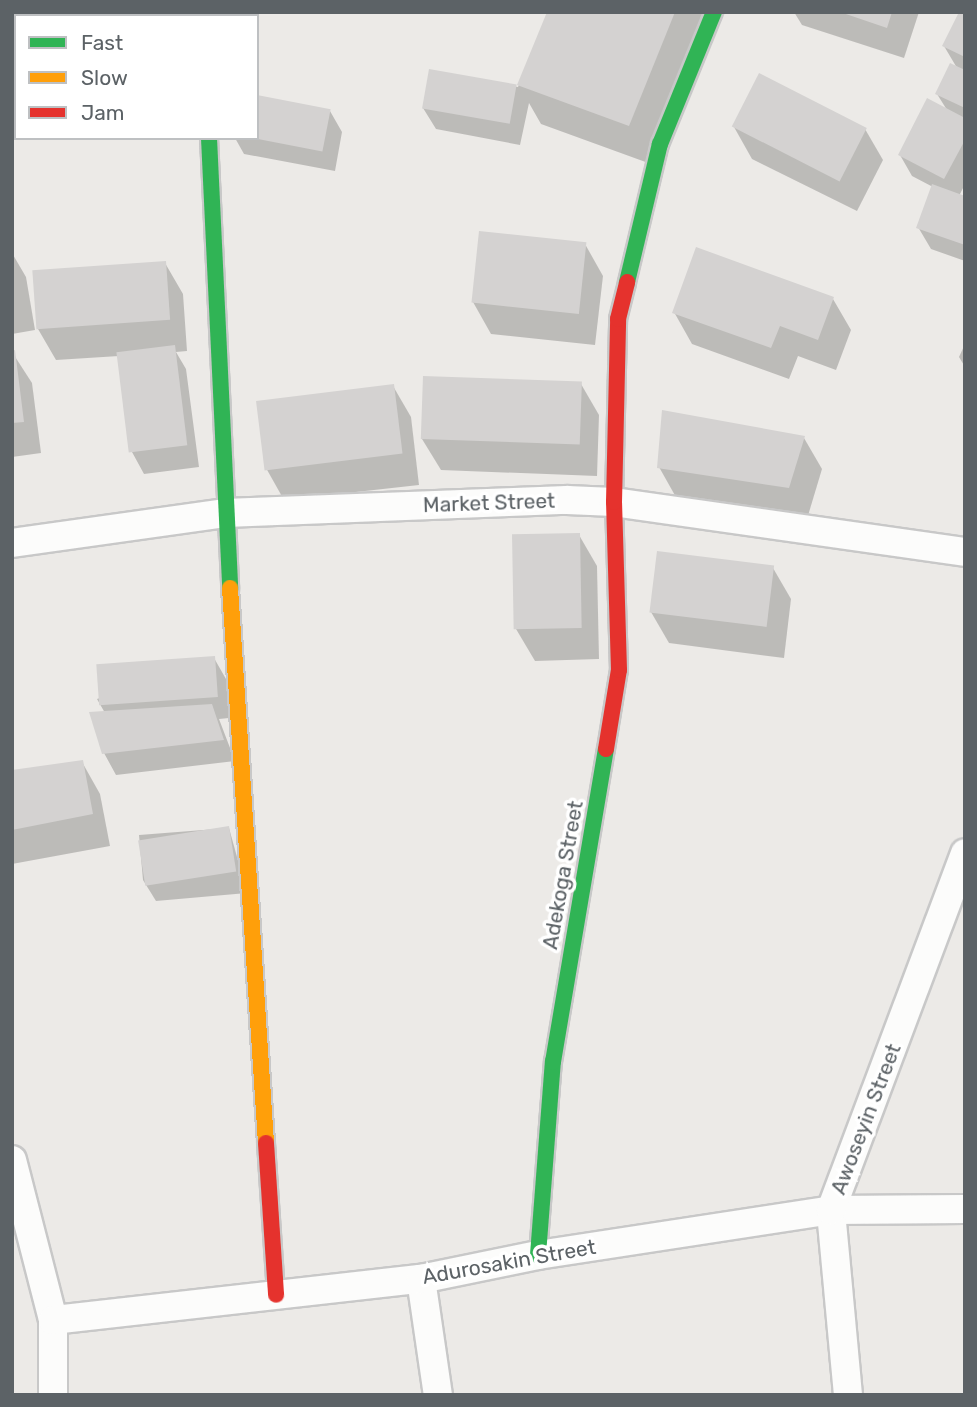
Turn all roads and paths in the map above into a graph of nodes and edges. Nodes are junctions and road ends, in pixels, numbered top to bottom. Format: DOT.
graph roads {
  1 [pos="714,12"];
  2 [pos="209,140"];
  3 [pos="614,502"];
  4 [pos="225,513"];
  5 [pos="12,543"];
  6 [pos="965,552"];
  7 [pos="965,853"];
  8 [pos="12,1160"];
  9 [pos="965,1209"];
  10 [pos="831,1210"];
  11 [pos="538,1255"];
  12 [pos="421,1279"];
  13 [pos="276,1295"];
  14 [pos="53,1320"];
  15 [pos="53,1395"];
  16 [pos="438,1395"];
  17 [pos="848,1395"];
  1 -- 3 [label="street, Adekoga Street"];
  2 -- 4 [label="street"];
  3 -- 4 [label="street, Market Street"];
  3 -- 6 [label="street, Market Street"];
  3 -- 11 [label="street, Adekoga Street"];
  4 -- 5 [label="street, Market Street"];
  4 -- 13 [label="street"];
  7 -- 10 [label="street, Awoseyin Street"];
  8 -- 14 [label="street"];
  9 -- 10 [label="street, Adurosakin Street"];
  10 -- 11 [label="street, Adurosakin Street"];
  10 -- 17 [label="street, Awoseyin Street"];
  11 -- 12 [label="street, Adurosakin Street"];
  12 -- 13 [label="street, Adurosakin Street"];
  12 -- 16 [label="street"];
  13 -- 14 [label="street, Adurosakin Street"];
  14 -- 15 [label="street"];
}
